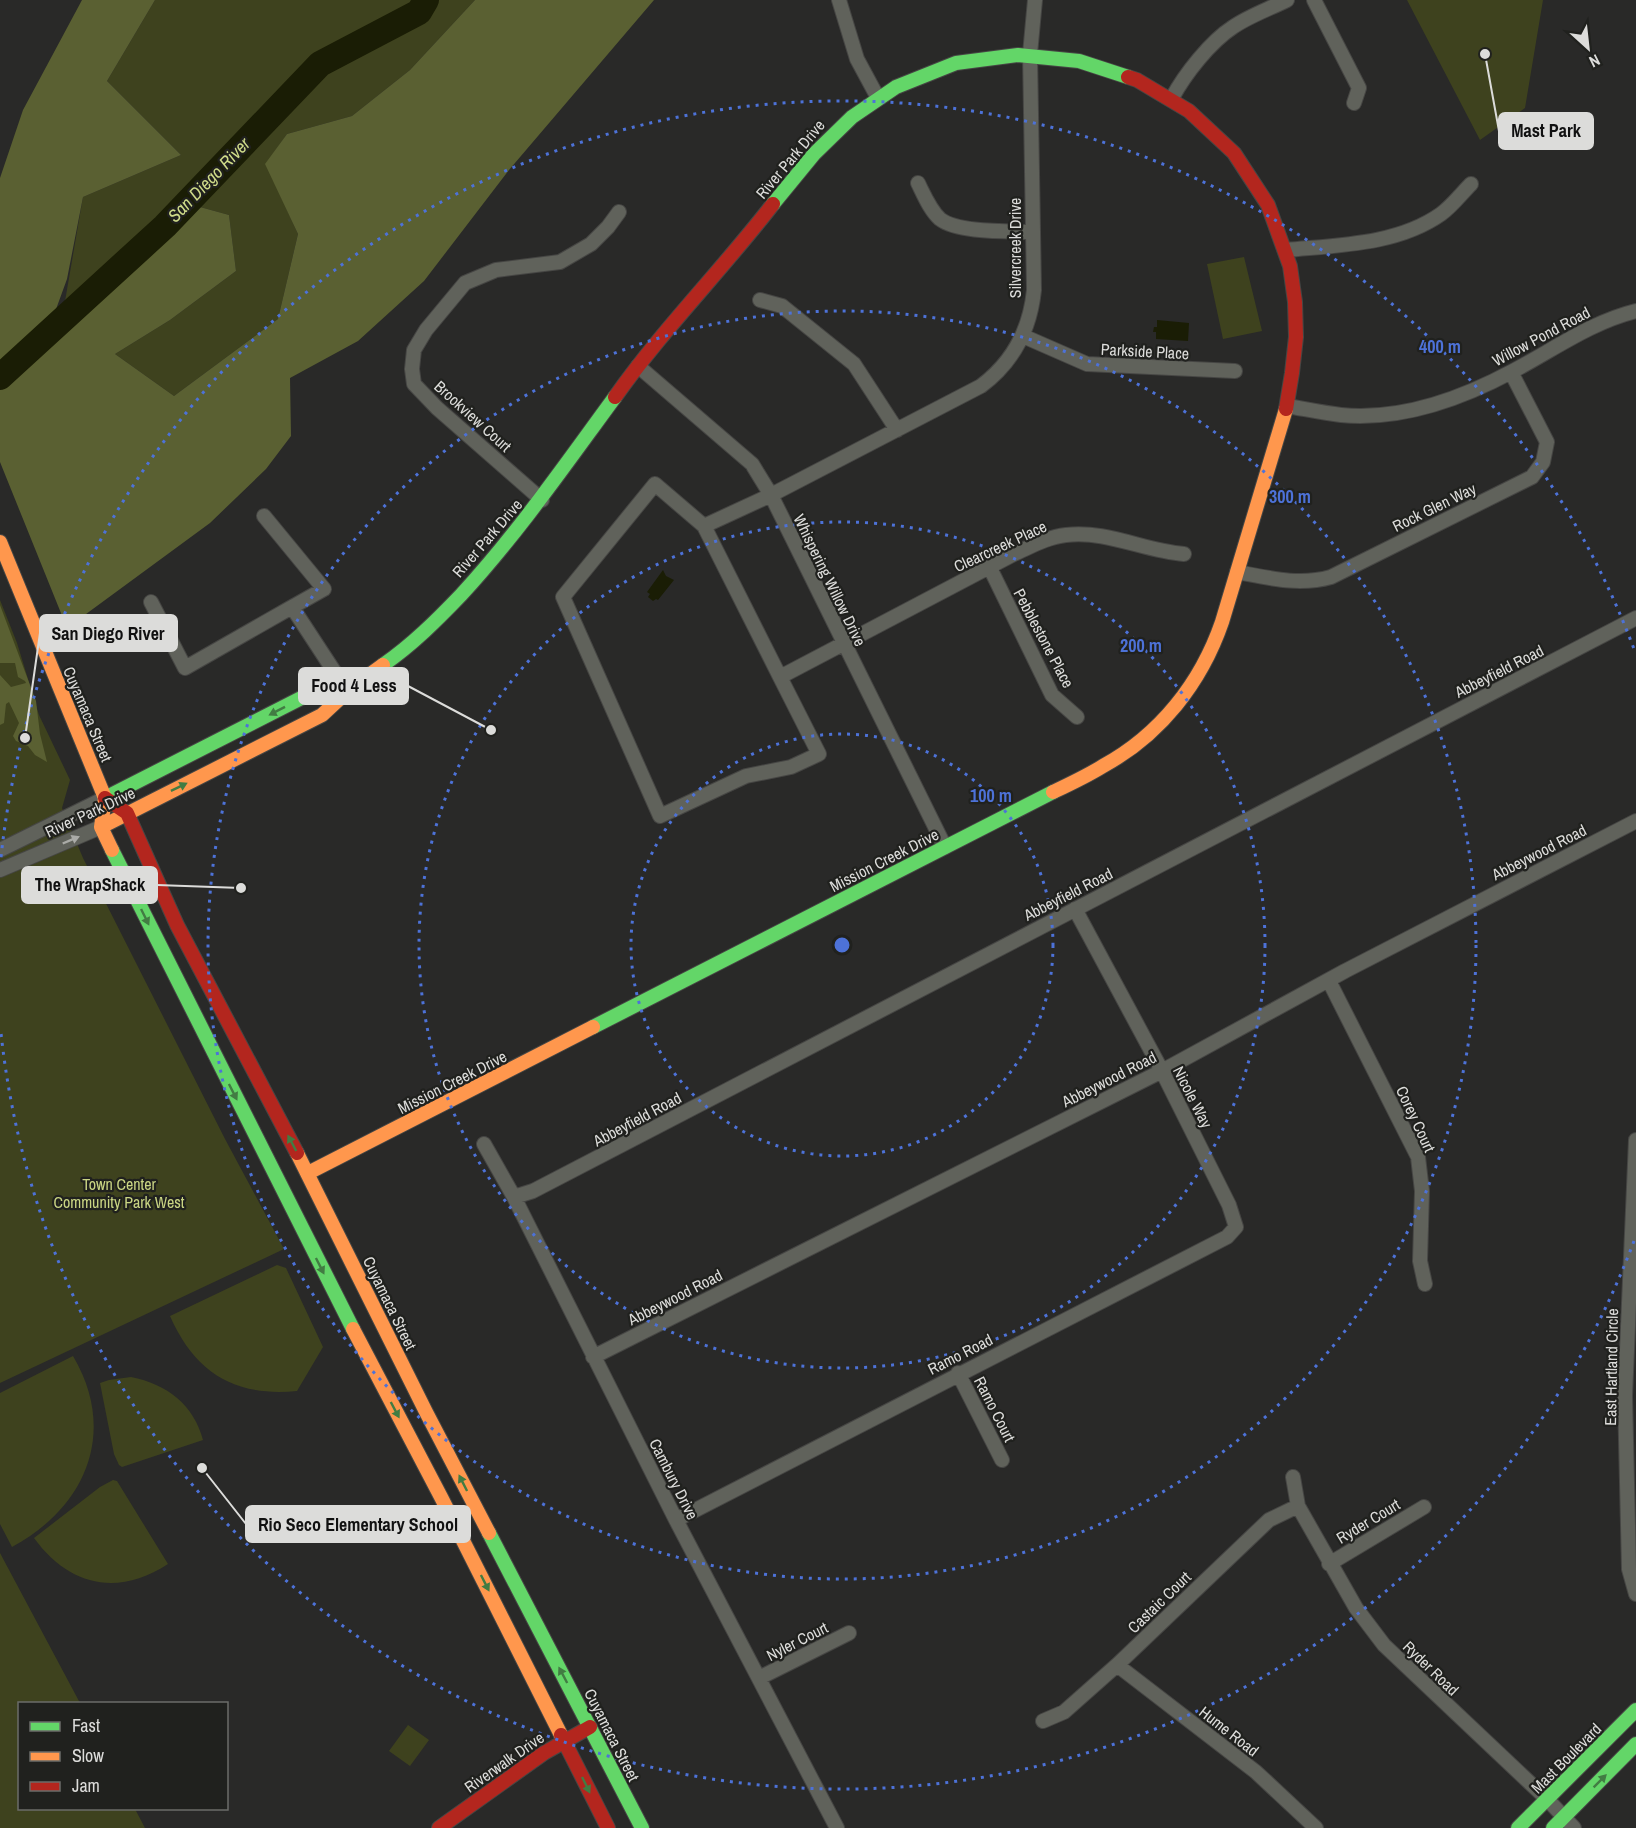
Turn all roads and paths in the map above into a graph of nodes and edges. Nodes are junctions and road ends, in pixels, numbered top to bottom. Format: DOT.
graph roads {
  1 [pos="839,0"];
  2 [pos="1035,0"];
  3 [pos="1287,0"];
  4 [pos="1314,0"];
  5 [pos="1030,54"];
  6 [pos="878,98"];
  7 [pos="1172,98"];
  8 [pos="1354,103"];
  9 [pos="918,183"];
  10 [pos="1471,184"];
  11 [pos="619,212"];
  12 [pos="1032,232"];
  13 [pos="1286,250"];
  14 [pos="760,300"];
  15 [pos="1636,310"];
  16 [pos="1023,336"];
  17 [pos="638,366"];
  18 [pos="1235,371"];
  19 [pos="1512,372"];
  20 [pos="1287,406"];
  21 [pos="897,430"];
  22 [pos="771,495"];
  23 [pos="542,500"];
  24 [pos="264,516"];
  25 [pos="704,526"];
  26 [pos="0,542"];
  27 [pos="1184,554"];
  28 [pos="990,568"];
  29 [pos="1237,572"];
  30 [pos="151,602"];
  31 [pos="292,607"];
  32 [pos="1636,618"];
  33 [pos="843,644"];
  34 [pos="780,677"];
  35 [pos="347,691"];
  36 [pos="1077,717"];
  37 [pos="105,798"];
  38 [pos="127,813"];
  39 [pos="1636,821"];
  40 [pos="101,827"];
  41 [pos="945,847"];
  42 [pos="0,850"];
  43 [pos="0,870"];
  44 [pos="1075,909"];
  45 [pos="1329,981"];
  46 [pos="1162,1071"];
  47 [pos="1636,1140"];
  48 [pos="484,1144"];
  49 [pos="308,1173"];
  50 [pos="514,1197"];
  51 [pos="1634,1201"];
  52 [pos="1229,1204"];
  53 [pos="1425,1284"];
  54 [pos="393,1346"];
  55 [pos="593,1357"];
  56 [pos="368,1358"];
  57 [pos="958,1373"];
  58 [pos="1631,1396"];
  59 [pos="1002,1460"];
  60 [pos="1293,1477"];
  61 [pos="1298,1506"];
  62 [pos="1424,1507"];
  63 [pos="676,1520"];
  64 [pos="1329,1564"];
  65 [pos="1636,1594"];
  66 [pos="849,1633"];
  67 [pos="1117,1665"];
  68 [pos="759,1678"];
  69 [pos="1636,1710"];
  70 [pos="1043,1721"];
  71 [pos="590,1727"];
  72 [pos="565,1741"];
  73 [pos="1636,1744"];
  74 [pos="1548,1800"];
  75 [pos="1564,1817"];
  76 [pos="439,1828"];
  77 [pos="608,1828"];
  78 [pos="642,1828"];
  79 [pos="837,1828"];
  80 [pos="1316,1828"];
  81 [pos="1518,1828"];
  82 [pos="1553,1828"];
  83 [pos="1574,1828"];
  1 -- 6 [label="street"];
  2 -- 5 [label="street, Silvercreek Drive"];
  3 -- 7 [label="street"];
  4 -- 8 [label="street"];
  5 -- 6 [label="street, River Park Drive"];
  5 -- 7 [label="street, River Park Drive"];
  5 -- 12 [label="street, Silvercreek Drive"];
  6 -- 17 [label="street, River Park Drive"];
  7 -- 13 [label="street, River Park Drive"];
  9 -- 12 [label="street"];
  10 -- 13 [label="street"];
  11 -- 23 [label="street, Brookview Court"];
  12 -- 16 [label="street, Silvercreek Drive"];
  13 -- 20 [label="street, River Park Drive"];
  14 -- 21 [label="street"];
  15 -- 19 [label="street, Willow Pond Road"];
  16 -- 18 [label="street, Parkside Place"];
  16 -- 21 [label="street, Silvercreek Drive"];
  17 -- 22 [label="street, Whispering Willow Drive"];
  17 -- 23 [label="street, River Park Drive"];
  19 -- 20 [label="street, Willow Pond Road"];
  19 -- 29 [label="street, Rock Glen Way"];
  20 -- 29 [label="street, Mission Creek Drive"];
  21 -- 22 [label="street, Silvercreek Drive"];
  22 -- 25 [label="street, Silvercreek Drive"];
  22 -- 33 [label="street, Whispering Willow Drive"];
  23 -- 35 [label="street, River Park Drive"];
  24 -- 31 [label="street"];
  25 -- 34 [label="street"];
  25 -- 34 [label="street"];
  26 -- 37 [label="street, Cuyamaca Street"];
  27 -- 28 [label="street, Clearcreek Place"];
  28 -- 33 [label="street, Clearcreek Place"];
  28 -- 36 [label="street, Pebblestone Place"];
  29 -- 41 [label="street, Mission Creek Drive"];
  30 -- 31 [label="street"];
  31 -- 35 [label="street"];
  32 -- 44 [label="street, Abbeyfield Road"];
  33 -- 34 [label="street, Clearcreek Place"];
  33 -- 41 [label="street, Whispering Willow Drive"];
  35 -- 37 [label="street, River Park Drive, one-way"];
  38 -- 35 [label="street, River Park Drive, one-way"];
  37 -- 38 [label="street"];
  37 -- 40 [label="street"];
  37 -- 42 [label="street, River Park Drive"];
  38 -- 40 [label="street, River Park Drive"];
  49 -- 38 [label="street, Cuyamaca Street, one-way"];
  39 -- 45 [label="street, Abbeywood Road"];
  43 -- 40 [label="street, River Park Drive, one-way"];
  40 -- 56 [label="street, one-way"];
  41 -- 49 [label="street, Mission Creek Drive"];
  44 -- 46 [label="street, Nicole Way"];
  44 -- 50 [label="street, Abbeyfield Road"];
  45 -- 46 [label="street, Abbeywood Road"];
  45 -- 53 [label="street, Corey Court"];
  46 -- 52 [label="street, Nicole Way"];
  46 -- 55 [label="street, Abbeywood Road"];
  47 -- 51 [label="street, East Hartland Circle"];
  48 -- 50 [label="street, Cambury Drive"];
  49 -- 54 [label="street, Cuyamaca Street"];
  50 -- 55 [label="street, Cambury Drive"];
  51 -- 58 [label="street, East Hartland Circle"];
  52 -- 57 [label="street, Ramo Road"];
  54 -- 56 [label="street"];
  71 -- 54 [label="street, Cuyamaca Street, one-way"];
  55 -- 63 [label="street, Cambury Drive"];
  56 -- 72 [label="street, one-way"];
  57 -- 59 [label="street, Ramo Court"];
  57 -- 63 [label="street, Ramo Road"];
  58 -- 65 [label="street, East Hartland Circle"];
  60 -- 61 [label="street, Ryder Road"];
  61 -- 64 [label="street, Ryder Road"];
  61 -- 67 [label="street, Castaic Court"];
  62 -- 64 [label="street, Ryder Court"];
  63 -- 68 [label="street, Cambury Drive"];
  64 -- 74 [label="street, Ryder Road"];
  66 -- 68 [label="street, Nyler Court"];
  67 -- 70 [label="street, Castaic Court"];
  67 -- 80 [label="street, Hume Road"];
  68 -- 79 [label="street, Cambury Drive"];
  69 -- 74 [label="street, Mast Boulevard"];
  71 -- 72 [label="street, Riverwalk Drive"];
  71 -- 78 [label="street, Cuyamaca Street"];
  72 -- 76 [label="street, Riverwalk Drive"];
  72 -- 77 [label="street, one-way"];
  75 -- 73 [label="street, one-way"];
  74 -- 75 [label="street, Ryder Road"];
  74 -- 81 [label="street, Mast Boulevard"];
  75 -- 82 [label="street"];
  75 -- 83 [label="street, Ryder Road"];
}
